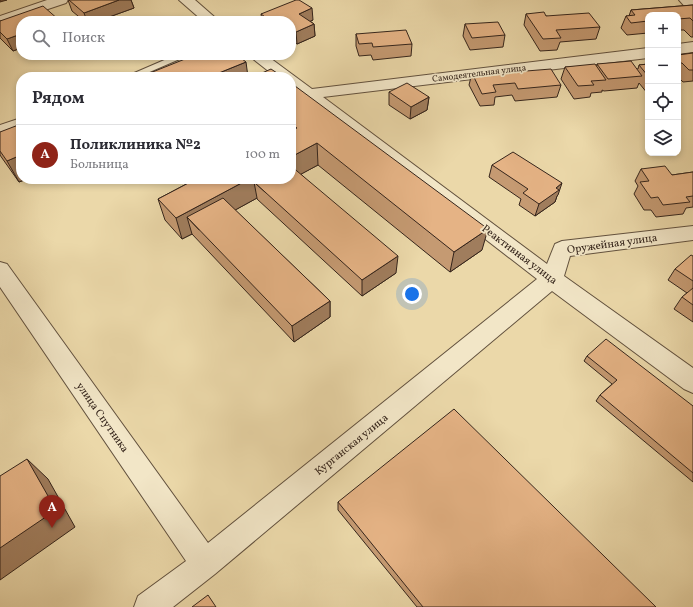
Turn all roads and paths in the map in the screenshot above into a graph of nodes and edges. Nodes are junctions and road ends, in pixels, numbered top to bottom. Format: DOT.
graph roads {
  1 [pos="62,0"];
  2 [pos="186,0"];
  3 [pos="686,0"];
  4 [pos="693,7"];
  5 [pos="206,16"];
  6 [pos="0,21"];
  7 [pos="693,47"];
  8 [pos="681,49"];
  9 [pos="645,53"];
  10 [pos="172,60"];
  11 [pos="263,60"];
  12 [pos="142,72"];
  13 [pos="279,72"];
  14 [pos="296,85"];
  15 [pos="309,94"];
  16 [pos="16,122"];
  17 [pos="0,129"];
  18 [pos="693,233"];
  19 [pos="0,270"];
  20 [pos="552,279"];
  21 [pos="693,382"];
  22 [pos="205,564"];
  23 [pos="149,607"];
  1 -- 6 [label="street"];
  2 -- 5 [label="street"];
  3 -- 4 [label="street"];
  7 -- 8 [label="street"];
  9 -- 15 [label="street, Самодеятельная улица"];
  10 -- 12 [label="lane"];
  11 -- 13 [label="street"];
  14 -- 15 [label="street, Реактивная улица"];
  15 -- 20 [label="street, Реактивная улица"];
  16 -- 17 [label="lane"];
  18 -- 20 [label="street, Оружейная улица"];
  19 -- 22 [label="street, улица Спутника"];
  20 -- 21 [label="street, Реактивная улица"];
  20 -- 22 [label="street, Курганская улица"];
  22 -- 23 [label="street, Курганская улица"];
}
